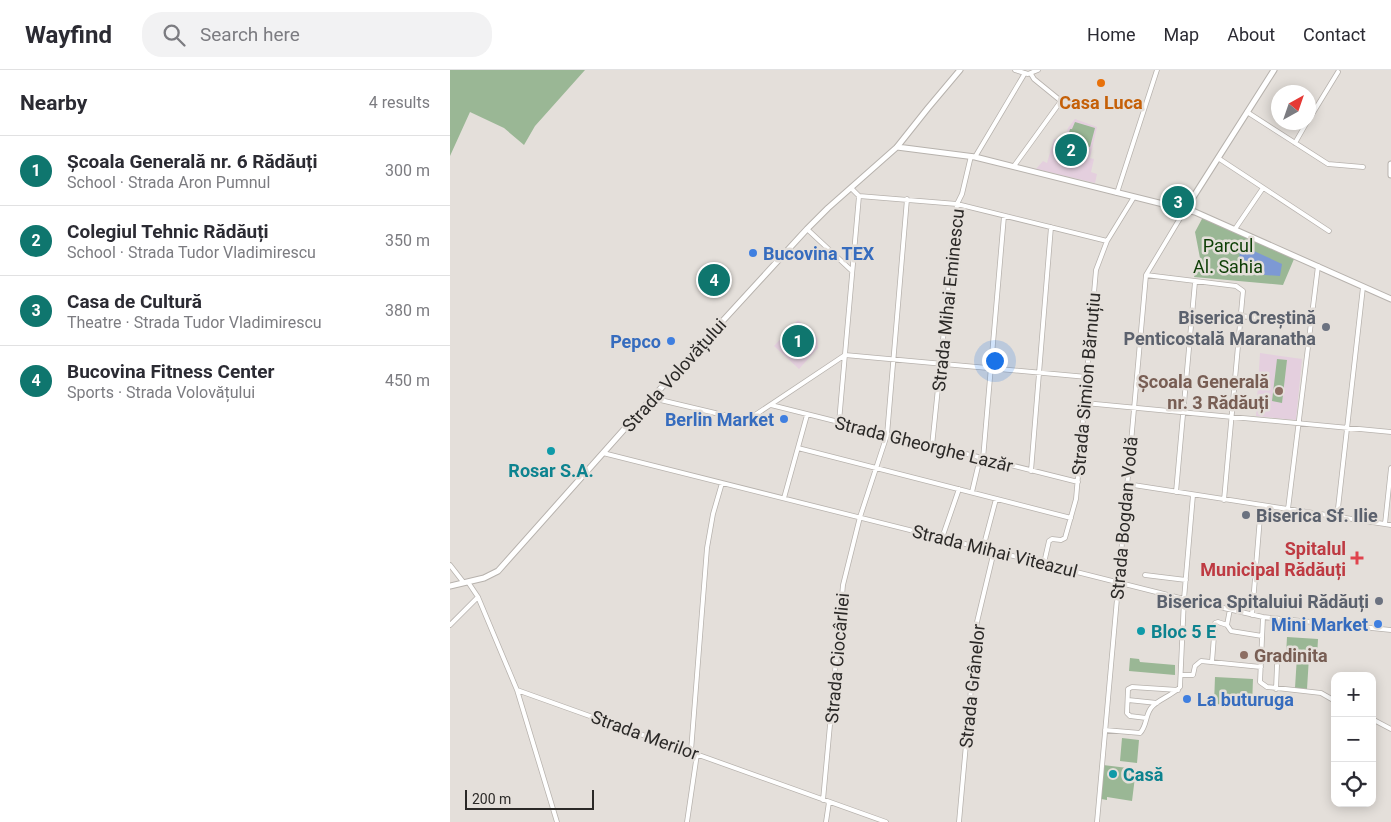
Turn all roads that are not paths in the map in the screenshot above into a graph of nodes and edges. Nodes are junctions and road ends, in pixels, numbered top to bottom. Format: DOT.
graph roads {
  1 [pos="960,70"];
  2 [pos="1015,70"];
  3 [pos="1038,70"];
  4 [pos="1157,70"];
  5 [pos="1274,70"];
  6 [pos="1338,72"];
  7 [pos="1025,73"];
  8 [pos="1031,74"];
  9 [pos="1316,109"];
  10 [pos="1247,112"];
  11 [pos="1303,130"];
  12 [pos="1295,142"];
  13 [pos="897,147"];
  14 [pos="973,156"];
  15 [pos="1218,158"];
  16 [pos="1391,164"];
  17 [pos="1014,166"];
  18 [pos="1363,167"];
  19 [pos="1391,175"];
  20 [pos="851,188"];
  21 [pos="1263,188"];
  22 [pos="1117,192"];
  23 [pos="859,196"];
  24 [pos="1134,197"];
  25 [pos="907,199"];
  26 [pos="956,204"];
  27 [pos="1185,210"];
  28 [pos="1004,216"];
  29 [pos="1051,227"];
  30 [pos="1235,229"];
  31 [pos="807,230"];
  32 [pos="1329,231"];
  33 [pos="1107,241"];
  34 [pos="1318,266"];
  35 [pos="852,271"];
  36 [pos="1146,275"];
  37 [pos="1195,282"];
  38 [pos="1364,287"];
  39 [pos="1391,299"];
  40 [pos="1240,316"];
  41 [pos="1310,323"];
  42 [pos="845,355"];
  43 [pos="894,359"];
  44 [pos="940,363"];
  45 [pos="991,368"];
  46 [pos="1039,372"];
  47 [pos="1087,377"];
  48 [pos="652,398"];
  49 [pos="1085,403"];
  50 [pos="770,405"];
  51 [pos="1134,408"];
  52 [pos="1183,412"];
  53 [pos="807,415"];
  54 [pos="1231,417"];
  55 [pos="839,422"];
  56 [pos="1298,423"];
  57 [pos="1347,428"];
  58 [pos="1391,432"];
  59 [pos="887,435"];
  60 [pos="932,446"];
  61 [pos="798,448"];
  62 [pos="603,453"];
  63 [pos="982,458"];
  64 [pos="876,468"];
  65 [pos="1391,468"];
  66 [pos="1031,471"];
  67 [pos="1078,482"];
  68 [pos="722,483"];
  69 [pos="1127,484"];
  70 [pos="959,489"];
  71 [pos="972,492"];
  72 [pos="1176,492"];
  73 [pos="1193,495"];
  74 [pos="784,498"];
  75 [pos="996,498"];
  76 [pos="1224,500"];
  77 [pos="1261,505"];
  78 [pos="1288,510"];
  79 [pos="860,517"];
  80 [pos="1337,517"];
  81 [pos="1071,518"];
  82 [pos="1385,524"];
  83 [pos="1391,525"];
  84 [pos="942,538"];
  85 [pos="983,548"];
  86 [pos="994,551"];
  87 [pos="1044,563"];
  88 [pos="450,565"];
  89 [pos="1145,575"];
  90 [pos="1186,580"];
  91 [pos="466,582"];
  92 [pos="1118,582"];
  93 [pos="450,586"];
  94 [pos="478,597"];
  95 [pos="1184,599"];
  96 [pos="1230,609"];
  97 [pos="1252,615"];
  98 [pos="1263,617"];
  99 [pos="450,625"];
  100 [pos="1227,625"];
  101 [pos="1391,630"];
  102 [pos="1262,636"];
  103 [pos="1212,662"];
  104 [pos="1277,665"];
  105 [pos="1261,667"];
  106 [pos="1181,675"];
  107 [pos="1276,688"];
  108 [pos="517,690"];
  109 [pos="1178,690"];
  110 [pos="1331,698"];
  111 [pos="1128,700"];
  112 [pos="1157,703"];
  113 [pos="1146,718"];
  114 [pos="1376,721"];
  115 [pos="1391,729"];
  116 [pos="1105,730"];
  117 [pos="690,751"];
  118 [pos="697,754"];
  119 [pos="824,800"];
  120 [pos="829,802"];
  121 [pos="557,822"];
  122 [pos="687,822"];
  123 [pos="826,822"];
  124 [pos="886,822"];
  125 [pos="959,822"];
  126 [pos="1097,822"];
  1 -- 13 [label="main road, Strada Volovățului"];
  2 -- 7 [label="street"];
  3 -- 8 [label="street"];
  4 -- 22 [label="street"];
  5 -- 10 [label="main road, Strada Bogdan Vodă"];
  6 -- 9 [label="street"];
  7 -- 8 [label="street"];
  7 -- 14 [label="street, Strada Mihai Eminescu"];
  8 -- 17 [label="street"];
  10 -- 12 [label="street"];
  10 -- 15 [label="main road, Strada Bogdan Vodă"];
  11 -- 12 [label="street"];
  12 -- 18 [label="street"];
  13 -- 14 [label="main road"];
  13 -- 20 [label="main road, Strada Volovățului"];
  14 -- 17 [label="main road"];
  14 -- 26 [label="street, Strada Mihai Eminescu"];
  15 -- 21 [label="street"];
  15 -- 27 [label="main road, Strada Bogdan Vodă"];
  16 -- 19 [label="main road"];
  17 -- 22 [label="main road"];
  20 -- 23 [label="street"];
  20 -- 31 [label="main road, Strada Volovățului"];
  21 -- 30 [label="street"];
  21 -- 32 [label="street"];
  22 -- 24 [label="main road"];
  23 -- 25 [label="street"];
  23 -- 35 [label="street"];
  24 -- 27 [label="main road"];
  24 -- 33 [label="street, Strada Simion Bărnuțiu"];
  25 -- 26 [label="street"];
  25 -- 43 [label="street, Strada Ciocârliei"];
  26 -- 28 [label="street"];
  26 -- 44 [label="street, Strada Mihai Eminescu"];
  27 -- 30 [label="main road"];
  27 -- 36 [label="street, Strada Bogdan Vodă"];
  28 -- 29 [label="street"];
  28 -- 45 [label="street"];
  29 -- 33 [label="street"];
  29 -- 46 [label="street"];
  30 -- 34 [label="main road"];
  31 -- 35 [label="street"];
  31 -- 48 [label="main road, Strada Volovățului"];
  33 -- 47 [label="street, Strada Simion Bărnuțiu"];
  34 -- 38 [label="main road"];
  34 -- 41 [label="street"];
  35 -- 42 [label="street"];
  36 -- 37 [label="street"];
  36 -- 51 [label="street, Strada Bogdan Vodă"];
  37 -- 40 [label="street"];
  37 -- 52 [label="street"];
  38 -- 39 [label="main road"];
  38 -- 57 [label="street"];
  40 -- 41 [label="street"];
  40 -- 54 [label="street"];
  41 -- 56 [label="street"];
  42 -- 43 [label="street"];
  42 -- 50 [label="street"];
  42 -- 55 [label="street"];
  43 -- 44 [label="street"];
  43 -- 59 [label="street, Strada Ciocârliei"];
  44 -- 45 [label="street"];
  44 -- 60 [label="street, Strada Mihai Eminescu"];
  45 -- 46 [label="street"];
  45 -- 63 [label="street"];
  46 -- 47 [label="street"];
  46 -- 66 [label="street"];
  47 -- 49 [label="street, Strada Simion Bărnuțiu"];
  48 -- 50 [label="street"];
  48 -- 62 [label="main road, Strada Volovățului"];
  49 -- 51 [label="street"];
  49 -- 67 [label="street, Strada Simion Bărnuțiu"];
  50 -- 53 [label="street, Strada Gheorghe Lazăr"];
  51 -- 52 [label="street"];
  51 -- 69 [label="street, Strada Bogdan Vodă"];
  52 -- 54 [label="street"];
  52 -- 72 [label="street"];
  53 -- 55 [label="street, Strada Gheorghe Lazăr"];
  53 -- 61 [label="street"];
  54 -- 56 [label="street"];
  54 -- 76 [label="street"];
  55 -- 59 [label="street, Strada Gheorghe Lazăr"];
  56 -- 57 [label="street"];
  56 -- 78 [label="street"];
  57 -- 58 [label="street"];
  57 -- 80 [label="street"];
  59 -- 60 [label="street, Strada Gheorghe Lazăr"];
  59 -- 64 [label="street, Strada Ciocârliei"];
  60 -- 63 [label="street, Strada Gheorghe Lazăr"];
  61 -- 64 [label="street"];
  61 -- 74 [label="street"];
  62 -- 68 [label="street, Strada Mihai Viteazul"];
  62 -- 91 [label="main road, Strada Volovățului"];
  63 -- 66 [label="street, Strada Gheorghe Lazăr"];
  63 -- 71 [label="street"];
  64 -- 70 [label="street"];
  64 -- 79 [label="street, Strada Ciocârliei"];
  65 -- 82 [label="street"];
  66 -- 67 [label="street, Strada Gheorghe Lazăr"];
  67 -- 81 [label="street, Strada Simion Bărnuțiu"];
  68 -- 74 [label="street, Strada Mihai Viteazul"];
  68 -- 117 [label="street"];
  69 -- 72 [label="street"];
  69 -- 92 [label="street, Strada Bogdan Vodă"];
  70 -- 71 [label="street"];
  70 -- 84 [label="street"];
  71 -- 75 [label="street"];
  72 -- 73 [label="street"];
  73 -- 76 [label="street"];
  73 -- 90 [label="street"];
  74 -- 79 [label="street, Strada Mihai Viteazul"];
  75 -- 81 [label="street"];
  75 -- 85 [label="street"];
  76 -- 77 [label="street"];
  77 -- 78 [label="street"];
  77 -- 97 [label="street"];
  78 -- 80 [label="street"];
  79 -- 84 [label="street, Strada Mihai Viteazul"];
  79 -- 119 [label="street, Strada Ciocârliei"];
  80 -- 82 [label="street"];
  81 -- 87 [label="street, Strada Simion Bărnuțiu"];
  82 -- 83 [label="street"];
  84 -- 85 [label="street, Strada Mihai Viteazul"];
  85 -- 86 [label="street, Strada Mihai Viteazul"];
  86 -- 87 [label="street, Strada Mihai Viteazul"];
  86 -- 125 [label="street, Strada Grânelor"];
  87 -- 92 [label="street, Strada Mihai Viteazul"];
  88 -- 91 [label="street"];
  89 -- 90 [label="street"];
  90 -- 95 [label="street"];
  91 -- 93 [label="main road, Strada Volovățului"];
  91 -- 94 [label="street"];
  92 -- 95 [label="street, Strada Mihai Viteazul"];
  92 -- 116 [label="street, Strada Bogdan Vodă"];
  94 -- 99 [label="street"];
  94 -- 108 [label="street"];
  95 -- 96 [label="street, Strada Mihai Viteazul"];
  95 -- 106 [label="street"];
  96 -- 97 [label="street, Strada Mihai Viteazul"];
  96 -- 100 [label="street"];
  97 -- 98 [label="street, Strada Mihai Viteazul"];
  98 -- 101 [label="street, Strada Mihai Viteazul"];
  98 -- 102 [label="street"];
  100 -- 102 [label="street"];
  100 -- 103 [label="street"];
  102 -- 105 [label="street"];
  103 -- 105 [label="street"];
  103 -- 106 [label="street"];
  104 -- 107 [label="street"];
  105 -- 107 [label="street"];
  106 -- 109 [label="street"];
  107 -- 110 [label="street"];
  108 -- 117 [label="street, Strada Merilor"];
  108 -- 121 [label="street"];
  109 -- 111 [label="street"];
  109 -- 112 [label="street"];
  111 -- 112 [label="street"];
  111 -- 113 [label="street"];
  112 -- 113 [label="street"];
  113 -- 116 [label="street"];
  114 -- 115 [label="street"];
  116 -- 126 [label="street, Strada Bogdan Vodă"];
  117 -- 118 [label="street, Strada Merilor"];
  118 -- 119 [label="street, Strada Merilor"];
  118 -- 122 [label="street"];
  119 -- 120 [label="street, Strada Merilor"];
  120 -- 123 [label="street"];
  120 -- 124 [label="street, Strada Merilor"];
}
